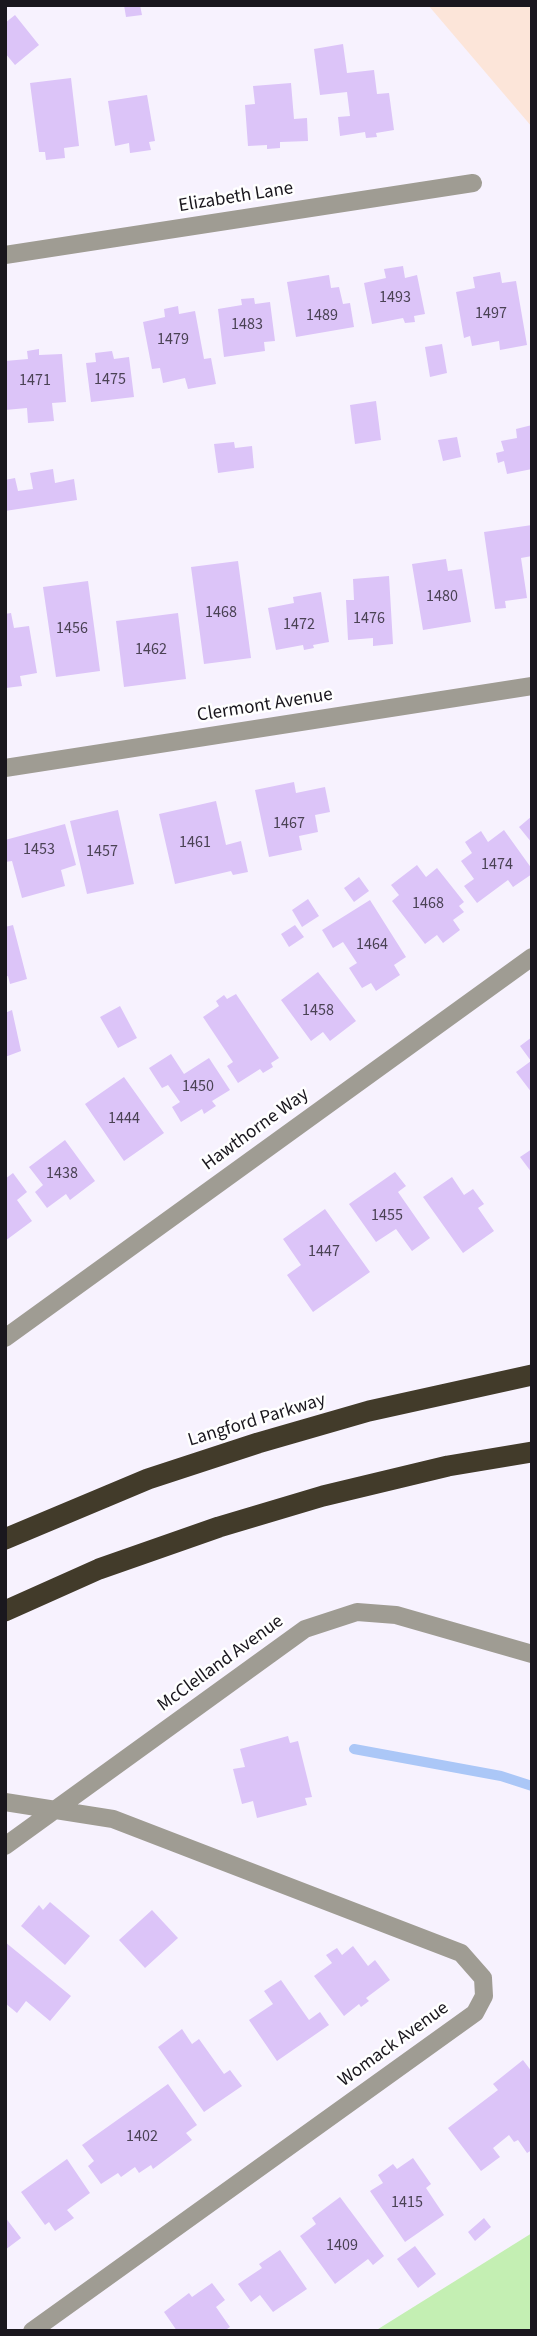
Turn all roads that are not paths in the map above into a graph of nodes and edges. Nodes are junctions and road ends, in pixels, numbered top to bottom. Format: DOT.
graph roads {
  1 [pos="473,183"];
  2 [pos="5,255"];
  3 [pos="532,686"];
  4 [pos="5,768"];
  5 [pos="532,957"];
  6 [pos="5,1338"];
  7 [pos="532,1375"];
  8 [pos="532,1452"];
  9 [pos="5,1539"];
  10 [pos="5,1611"];
  11 [pos="532,1654"];
  12 [pos="5,1802"];
  13 [pos="56,1809"];
  14 [pos="5,1846"];
  15 [pos="32,2331"];
  1 -- 2 [label="street, Elizabeth Lane"];
  3 -- 4 [label="street, Clermont Avenue"];
  5 -- 6 [label="street, Hawthorne Way"];
  7 -- 9 [label="highway, Langford Parkway"];
  8 -- 10 [label="highway"];
  11 -- 13 [label="street, McClelland Avenue"];
  12 -- 13 [label="street, Womack Avenue"];
  13 -- 14 [label="street, McClelland Avenue"];
  13 -- 15 [label="street, Womack Avenue"];
}
